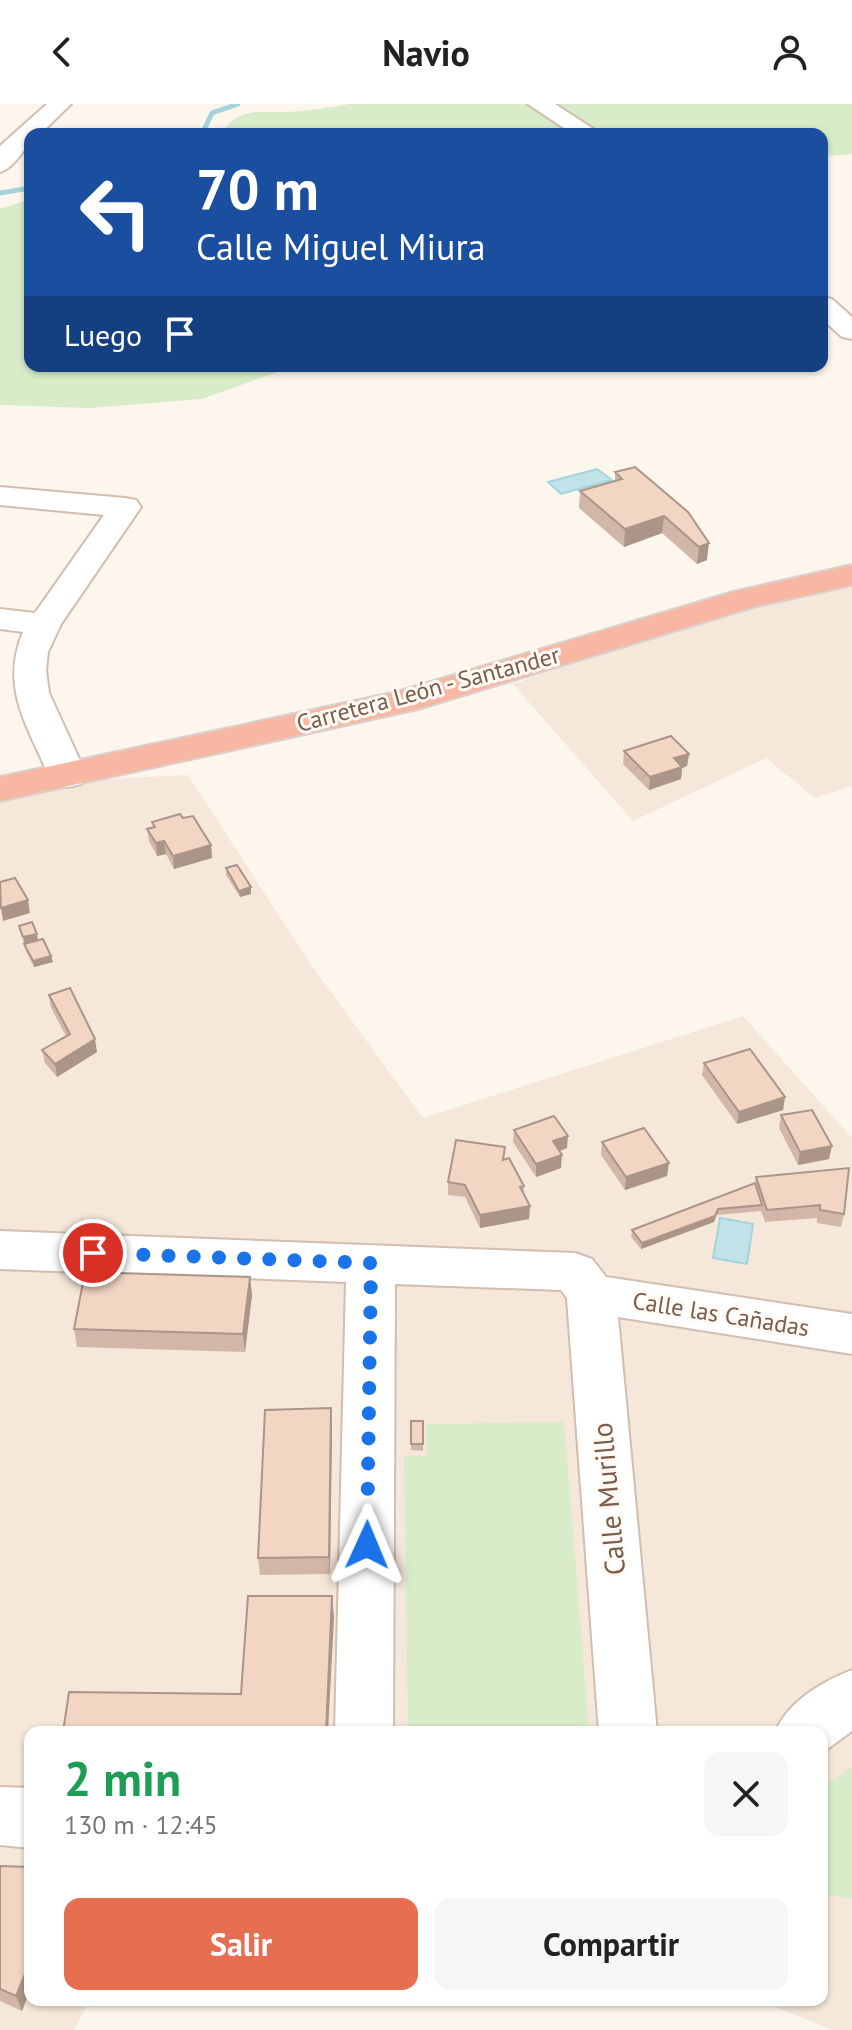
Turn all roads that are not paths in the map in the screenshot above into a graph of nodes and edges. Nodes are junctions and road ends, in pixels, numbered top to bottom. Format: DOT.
graph roads {
  1 [pos="60,104"];
  2 [pos="539,104"];
  3 [pos="30,128"];
  4 [pos="579,128"];
  5 [pos="24,134"];
  6 [pos="0,165"];
  7 [pos="828,310"];
  8 [pos="852,331"];
  9 [pos="0,496"];
  10 [pos="852,575"];
  11 [pos="0,619"];
  12 [pos="44,624"];
  13 [pos="68,776"];
  14 [pos="0,789"];
  15 [pos="0,1250"];
  16 [pos="371,1263"];
  17 [pos="583,1283"];
  18 [pos="852,1334"];
  19 [pos="852,1697"];
  20 [pos="364,1726"];
  21 [pos="627,1726"];
  22 [pos="812,1726"];
  23 [pos="0,1816"];
  24 [pos="24,1818"];
  1 -- 3 [label="street"];
  2 -- 4 [label="street"];
  5 -- 6 [label="street"];
  7 -- 8 [label="street"];
  9 -- 12 [label="street"];
  10 -- 13 [label="highway, Carretera León - Santander"];
  11 -- 12 [label="street"];
  12 -- 13 [label="street"];
  13 -- 14 [label="highway, Carretera León - Santander"];
  15 -- 16 [label="street, Calle las Cañadas"];
  16 -- 17 [label="street, Calle las Cañadas"];
  16 -- 20 [label="street"];
  17 -- 18 [label="street, Calle las Cañadas"];
  17 -- 21 [label="street, Calle Murillo"];
  19 -- 22 [label="street"];
  23 -- 24 [label="street"];
}
